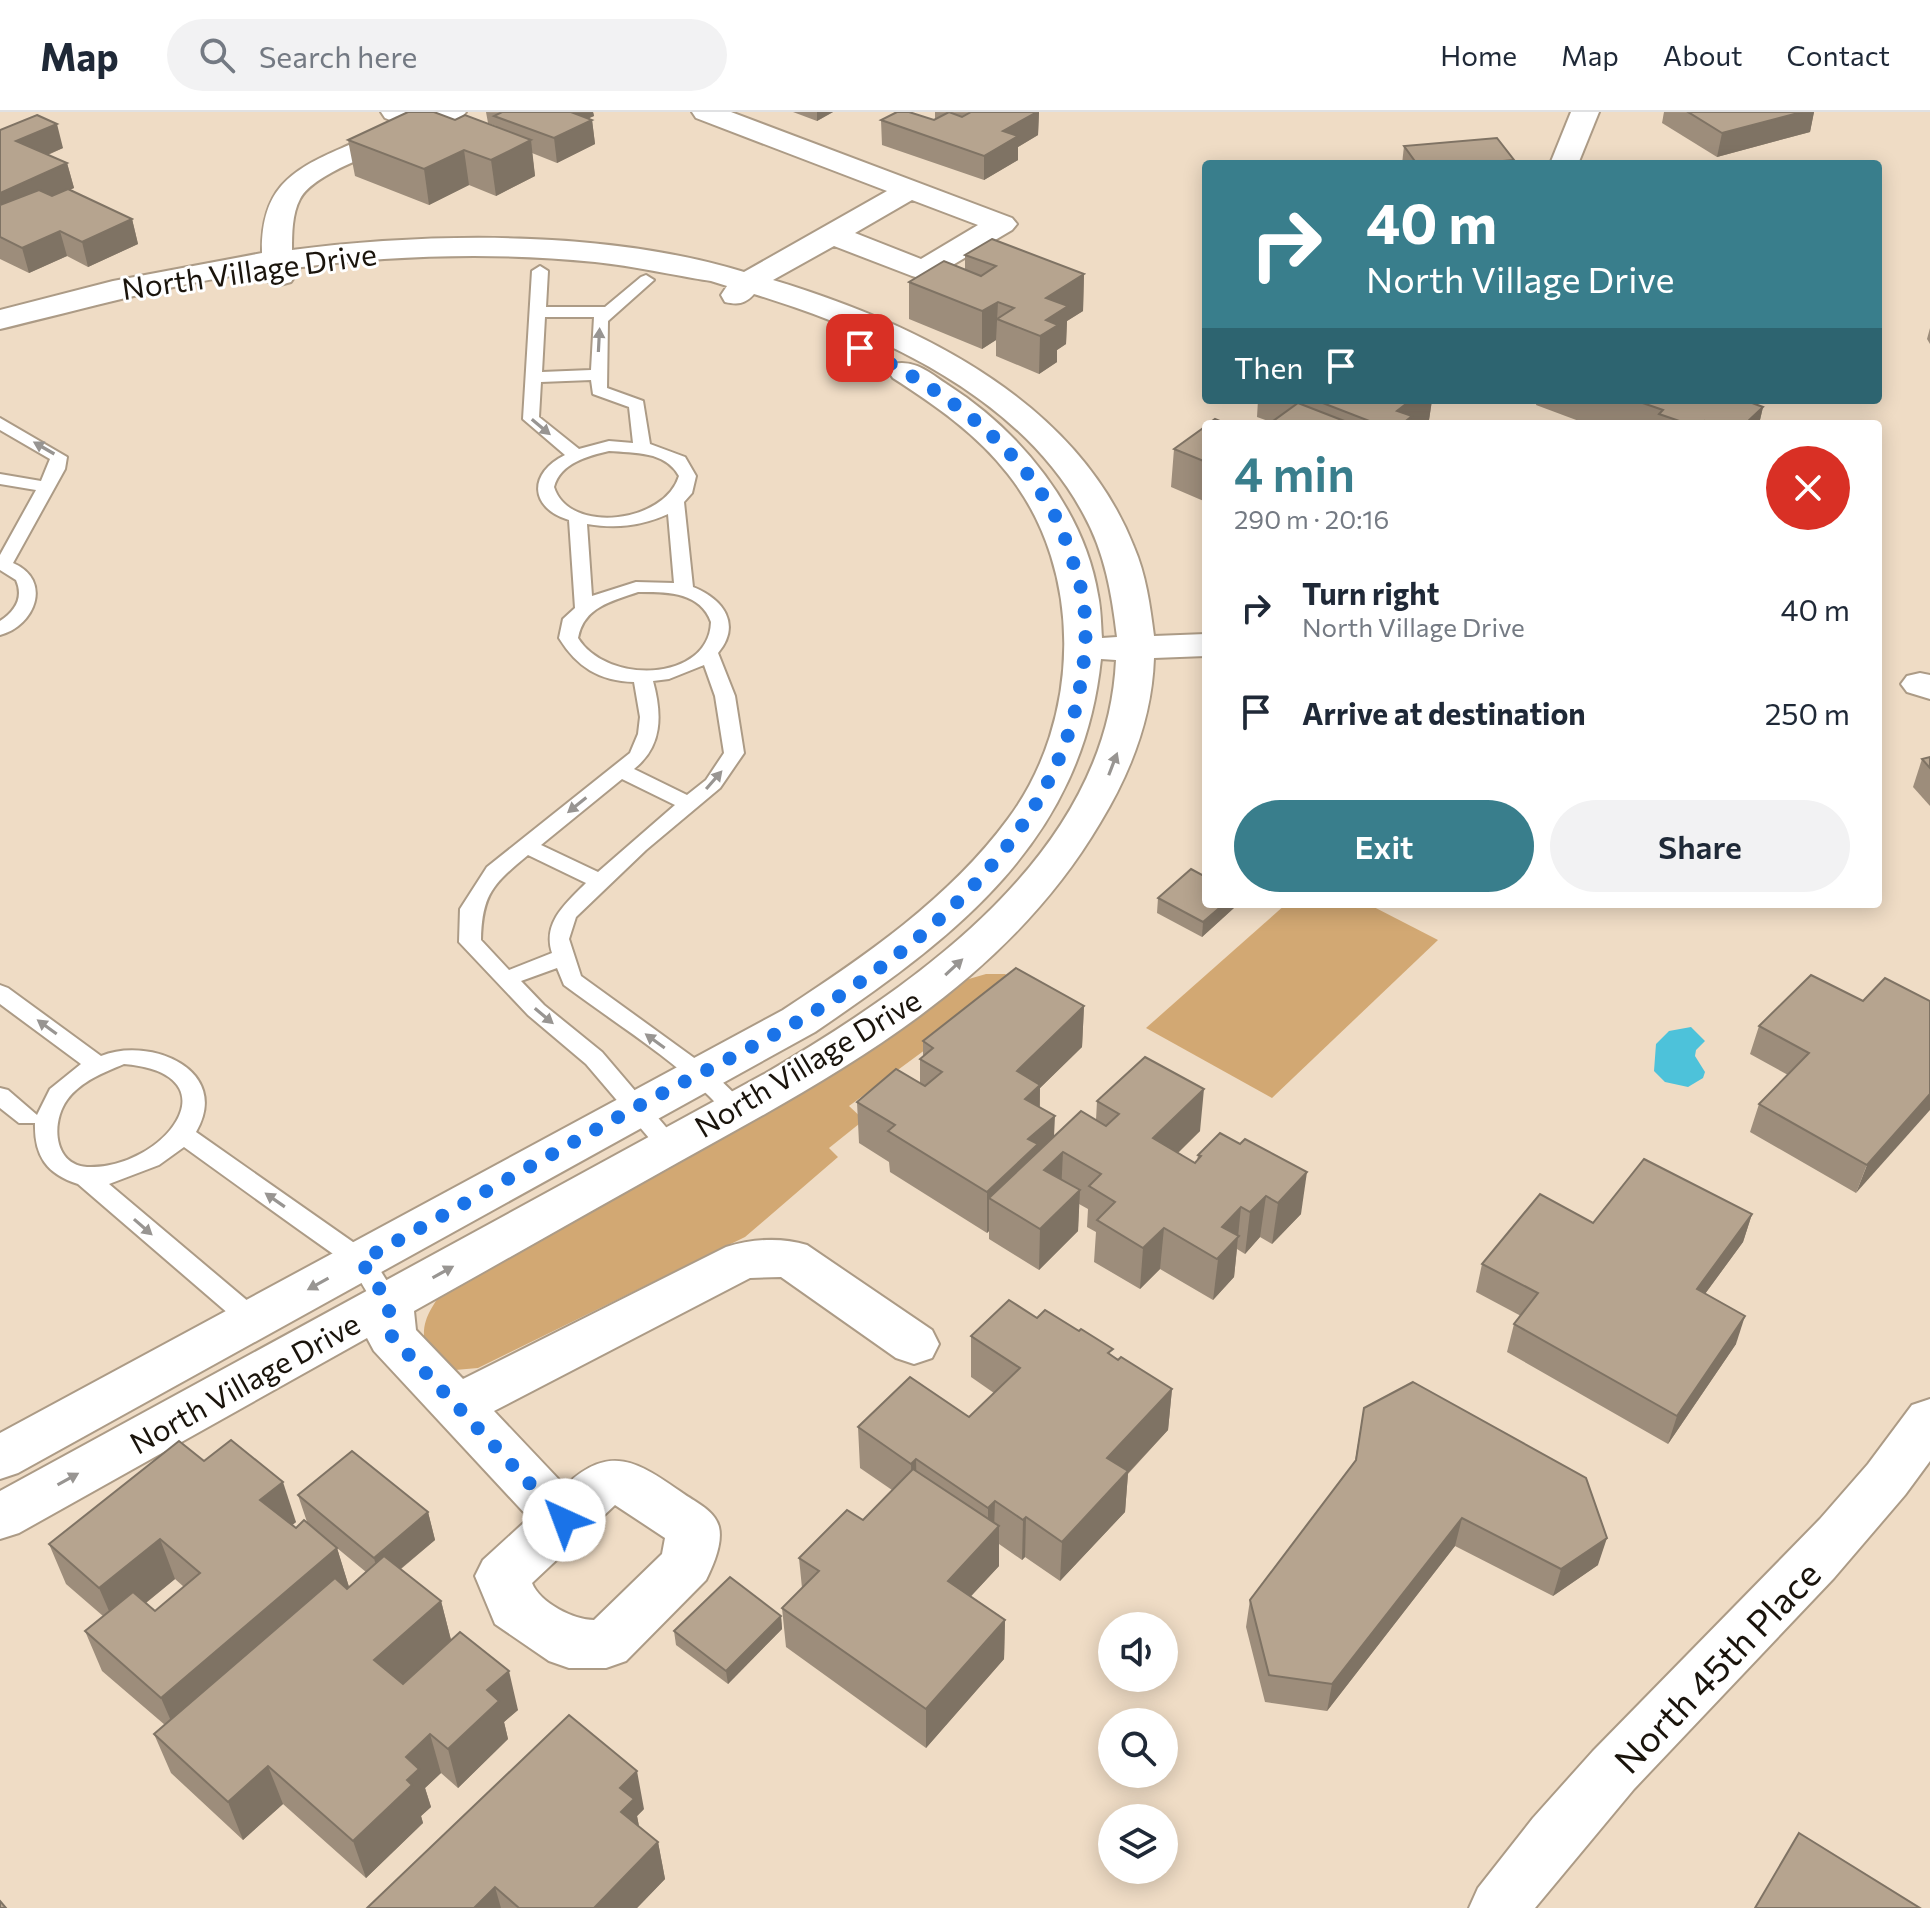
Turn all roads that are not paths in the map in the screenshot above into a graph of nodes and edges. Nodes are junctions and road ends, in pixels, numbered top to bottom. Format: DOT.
graph roads {
  1 [pos="395,112"];
  2 [pos="452,112"];
  3 [pos="706,112"];
  4 [pos="1585,112"];
  5 [pos="424,124"];
  6 [pos="1566,160"];
  7 [pos="911,189"];
  8 [pos="831,234"];
  9 [pos="278,268"];
  10 [pos="540,271"];
  11 [pos="646,280"];
  12 [pos="740,291"];
  13 [pos="537,312"];
  14 [pos="608,312"];
  15 [pos="0,320"];
  16 [pos="0,345"];
  17 [pos="598,375"];
  18 [pos="533,377"];
  19 [pos="0,423"];
  20 [pos="642,447"];
  21 [pos="576,455"];
  22 [pos="0,479"];
  23 [pos="45,487"];
  24 [pos="676,503"];
  25 [pos="578,518"];
  26 [pos="2,564"];
  27 [pos="684,590"];
  28 [pos="584,608"];
  29 [pos="0,629"];
  30 [pos="1202,645"];
  31 [pos="1134,648"];
  32 [pos="1085,650"];
  33 [pos="709,653"];
  34 [pos="642,676"];
  35 [pos="620,770"];
  36 [pos="689,804"];
  37 [pos="526,846"];
  38 [pos="601,882"];
  39 [pos="564,957"];
  40 [pos="506,979"];
  41 [pos="0,993"];
  42 [pos="93,1061"];
  43 [pos="700,1074"];
  44 [pos="0,1096"];
  45 [pos="634,1108"];
  46 [pos="736,1109"];
  47 [pos="27,1117"];
  48 [pos="182,1134"];
  49 [pos="669,1146"];
  50 [pos="84,1176"];
  51 [pos="374,1281"];
  52 [pos="253,1320"];
  53 [pos="914,1344"];
  54 [pos="457,1406"];
  55 [pos="1921,1453"];
  56 [pos="0,1458"];
  57 [pos="0,1517"];
  58 [pos="564,1520"];
  59 [pos="1499,1908"];
  1 -- 5 [label="street"];
  2 -- 5 [label="street"];
  3 -- 7 [label="street"];
  4 -- 6 [label="street"];
  5 -- 9 [label="street"];
  7 -- 8 [label="street"];
  7 -- 8 [label="street"];
  8 -- 12 [label="street"];
  9 -- 10 [label="street, North Village Drive"];
  9 -- 12 [label="street, North Village Drive"];
  9 -- 15 [label="street, North Village Drive"];
  9 -- 16 [label="street, North Village Drive"];
  10 -- 11 [label="street, North Village Drive"];
  10 -- 13 [label="lane"];
  11 -- 12 [label="street, North Village Drive"];
  11 -- 14 [label="lane"];
  12 -- 31 [label="street, North Village Drive"];
  12 -- 32 [label="street, North Village Drive"];
  13 -- 14 [label="lane"];
  13 -- 18 [label="lane"];
  17 -- 14 [label="lane, one-way"];
  17 -- 18 [label="lane"];
  17 -- 20 [label="lane"];
  18 -- 21 [label="lane, one-way"];
  23 -- 19 [label="lane, one-way"];
  20 -- 21 [label="lane"];
  20 -- 24 [label="lane"];
  21 -- 25 [label="lane"];
  22 -- 23 [label="lane"];
  23 -- 26 [label="lane"];
  24 -- 25 [label="lane"];
  24 -- 27 [label="lane"];
  25 -- 28 [label="lane"];
  26 -- 29 [label="lane"];
  27 -- 28 [label="lane"];
  27 -- 33 [label="lane"];
  28 -- 34 [label="lane"];
  30 -- 31 [label="street"];
  31 -- 32 [label="street"];
  46 -- 31 [label="street, North Village Drive, one-way"];
  32 -- 43 [label="street, North Village Drive"];
  33 -- 34 [label="lane"];
  36 -- 33 [label="lane, one-way"];
  34 -- 35 [label="lane"];
  35 -- 36 [label="lane"];
  35 -- 37 [label="lane, one-way"];
  36 -- 38 [label="lane"];
  37 -- 38 [label="lane"];
  37 -- 40 [label="lane"];
  38 -- 39 [label="lane"];
  39 -- 40 [label="lane"];
  43 -- 39 [label="lane, one-way"];
  40 -- 45 [label="lane, one-way"];
  42 -- 41 [label="lane, one-way"];
  42 -- 47 [label="lane"];
  42 -- 48 [label="lane"];
  43 -- 45 [label="street, North Village Drive"];
  43 -- 46 [label="lane"];
  44 -- 47 [label="lane"];
  45 -- 49 [label="lane"];
  45 -- 51 [label="street, North Village Drive"];
  46 -- 49 [label="street, North Village Drive"];
  47 -- 50 [label="lane"];
  48 -- 50 [label="lane"];
  51 -- 48 [label="lane, one-way"];
  51 -- 49 [label="street, North Village Drive, one-way"];
  50 -- 52 [label="lane, one-way"];
  51 -- 52 [label="street, North Village Drive, one-way"];
  51 -- 54 [label="street"];
  57 -- 51 [label="street, North Village Drive, one-way"];
  52 -- 56 [label="street, North Village Drive"];
  53 -- 54 [label="street"];
  54 -- 58 [label="street"];
  55 -- 59 [label="street, North 45th Place"];
}
